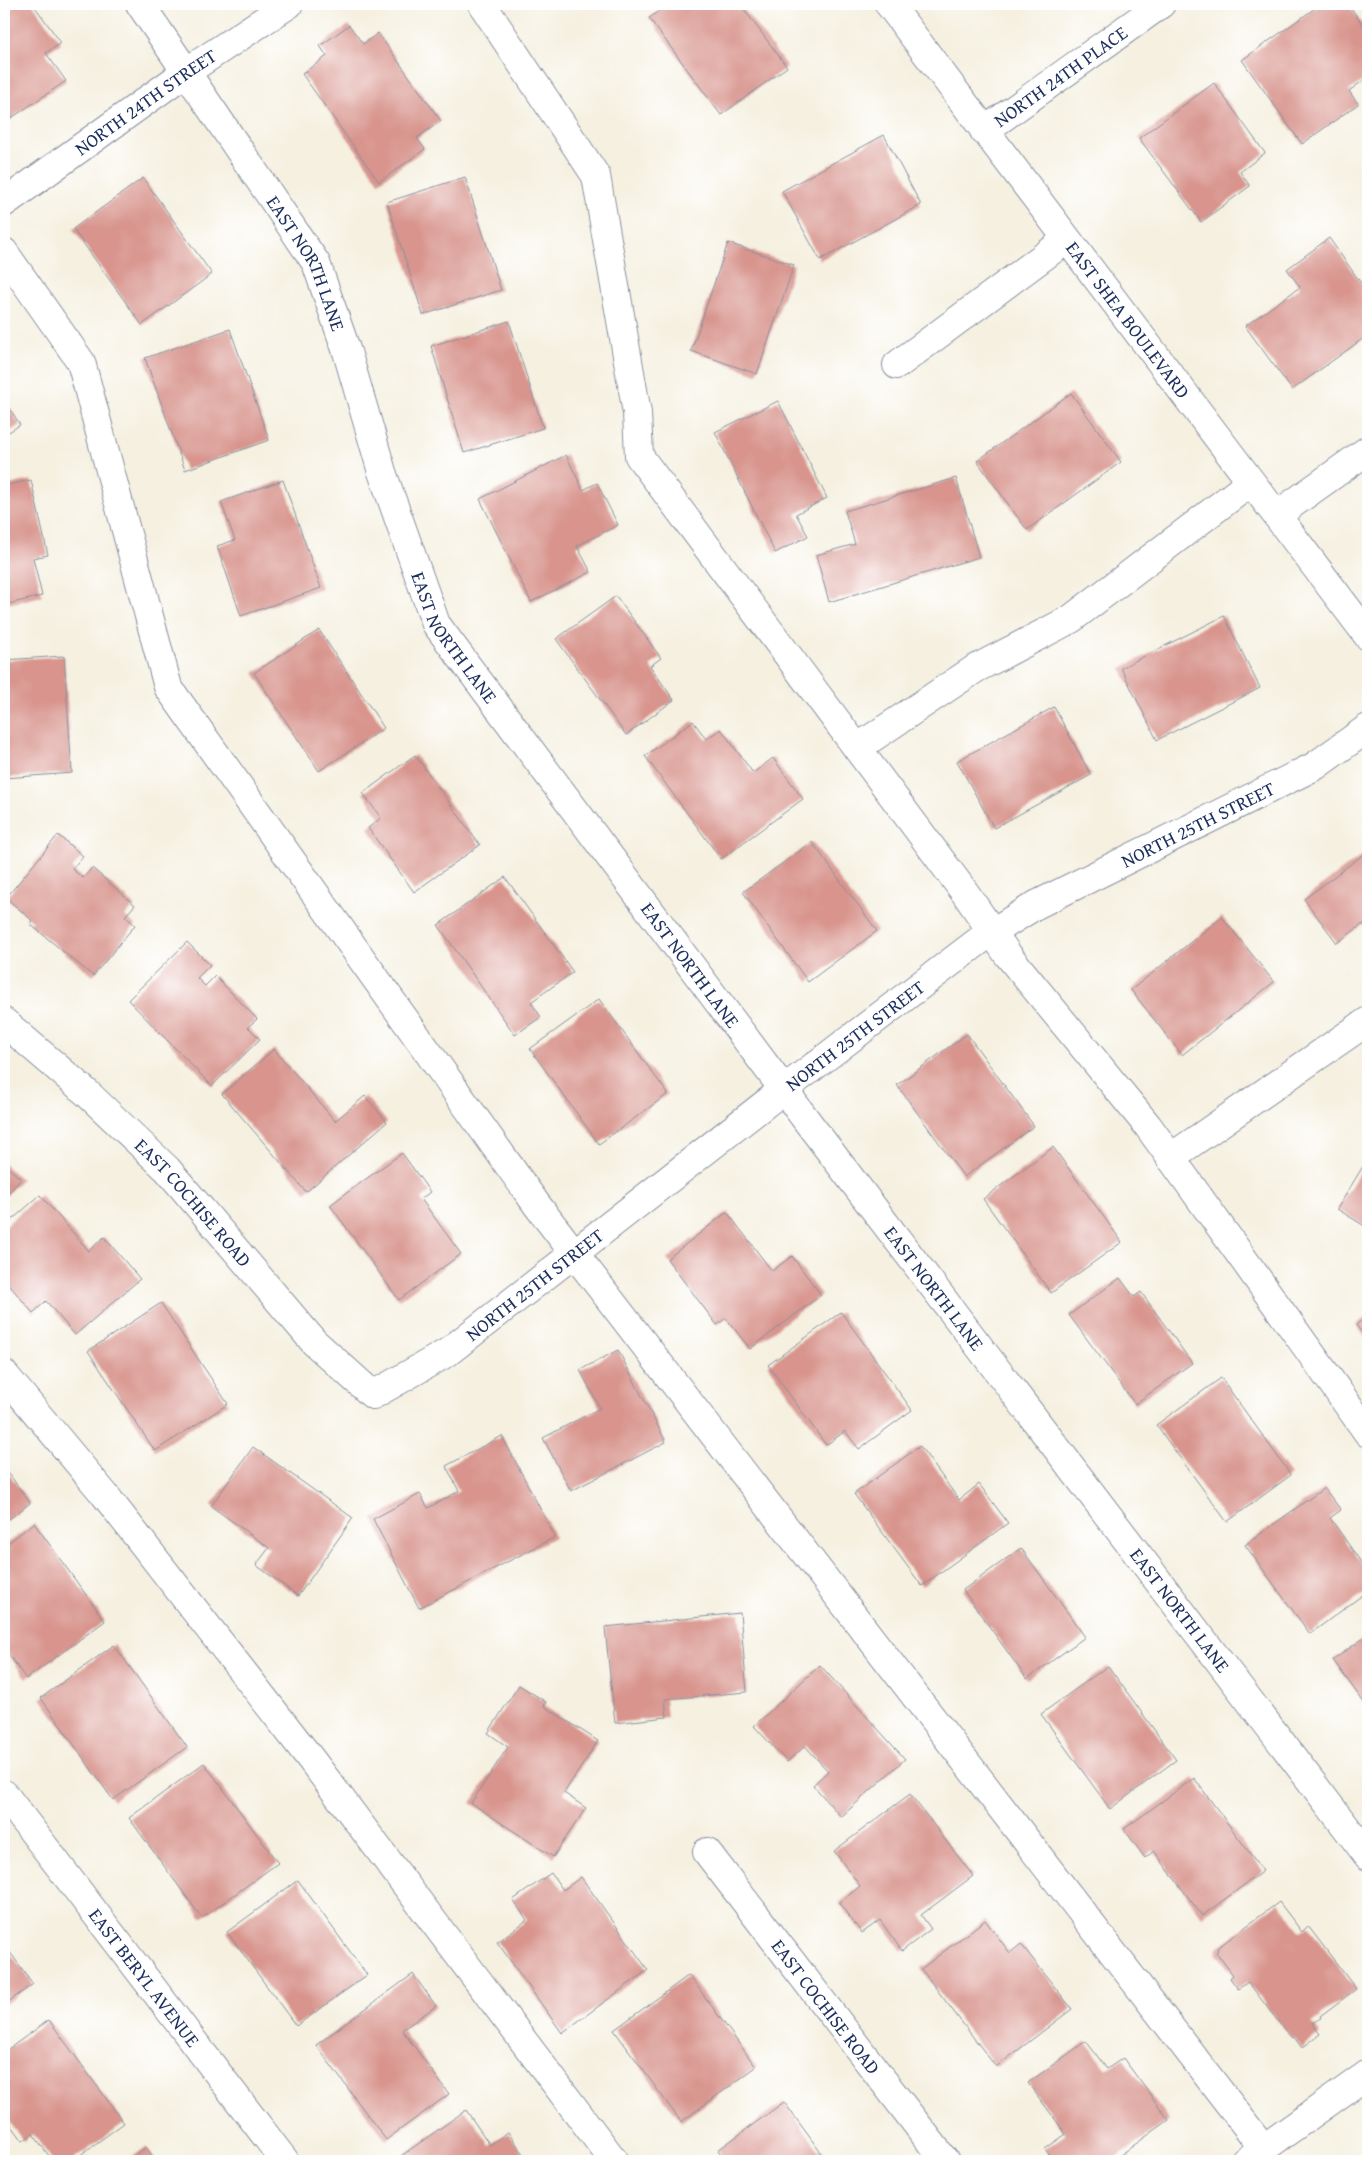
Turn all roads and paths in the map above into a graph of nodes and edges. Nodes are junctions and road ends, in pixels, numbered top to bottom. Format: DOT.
graph roads {
  1 [pos="140,4"];
  2 [pos="289,4"];
  3 [pos="482,4"];
  4 [pos="890,4"];
  5 [pos="1162,4"];
  6 [pos="186,72"];
  7 [pos="984,131"];
  8 [pos="4,203"];
  9 [pos="1066,240"];
  10 [pos="4,252"];
  11 [pos="897,366"];
  12 [pos="1368,450"];
  13 [pos="1251,482"];
  14 [pos="1277,515"];
  15 [pos="1368,636"];
  16 [pos="1368,728"];
  17 [pos="857,748"];
  18 [pos="992,932"];
  19 [pos="1368,1021"];
  20 [pos="4,1022"];
  21 [pos="783,1090"];
  22 [pos="1170,1158"];
  23 [pos="575,1253"];
  24 [pos="4,1374"];
  25 [pos="373,1395"];
  26 [pos="1368,1434"];
  27 [pos="4,1794"];
  28 [pos="708,1852"];
  29 [pos="1368,1856"];
  30 [pos="1368,2074"];
  31 [pos="1255,2155"];
  32 [pos="285,2161"];
  33 [pos="614,2161"];
  34 [pos="945,2161"];
  1 -- 6 [label="street, EAST NORTH LANE"];
  2 -- 6 [label="street, NORTH 24TH STREET"];
  3 -- 17 [label="street"];
  4 -- 7 [label="street, EAST SHEA BOULEVARD"];
  5 -- 7 [label="street, NORTH 24TH PLACE"];
  6 -- 8 [label="street, NORTH 24TH STREET"];
  6 -- 21 [label="street, EAST NORTH LANE"];
  7 -- 9 [label="street, EAST SHEA BOULEVARD"];
  9 -- 11 [label="street"];
  9 -- 13 [label="street, EAST SHEA BOULEVARD"];
  10 -- 23 [label="street"];
  12 -- 14 [label="street"];
  13 -- 14 [label="street, EAST SHEA BOULEVARD"];
  13 -- 17 [label="street"];
  14 -- 15 [label="street, EAST SHEA BOULEVARD"];
  16 -- 18 [label="street, NORTH 25TH STREET"];
  17 -- 18 [label="street"];
  18 -- 21 [label="street, NORTH 25TH STREET"];
  18 -- 22 [label="street"];
  19 -- 22 [label="street"];
  20 -- 25 [label="street, EAST COCHISE ROAD"];
  21 -- 23 [label="street, NORTH 25TH STREET"];
  21 -- 29 [label="street, EAST NORTH LANE"];
  22 -- 26 [label="street"];
  23 -- 25 [label="street, NORTH 25TH STREET"];
  23 -- 31 [label="street"];
  24 -- 33 [label="street"];
  27 -- 32 [label="street, EAST BERYL AVENUE"];
  28 -- 34 [label="street, EAST COCHISE ROAD"];
  30 -- 31 [label="street"];
}
